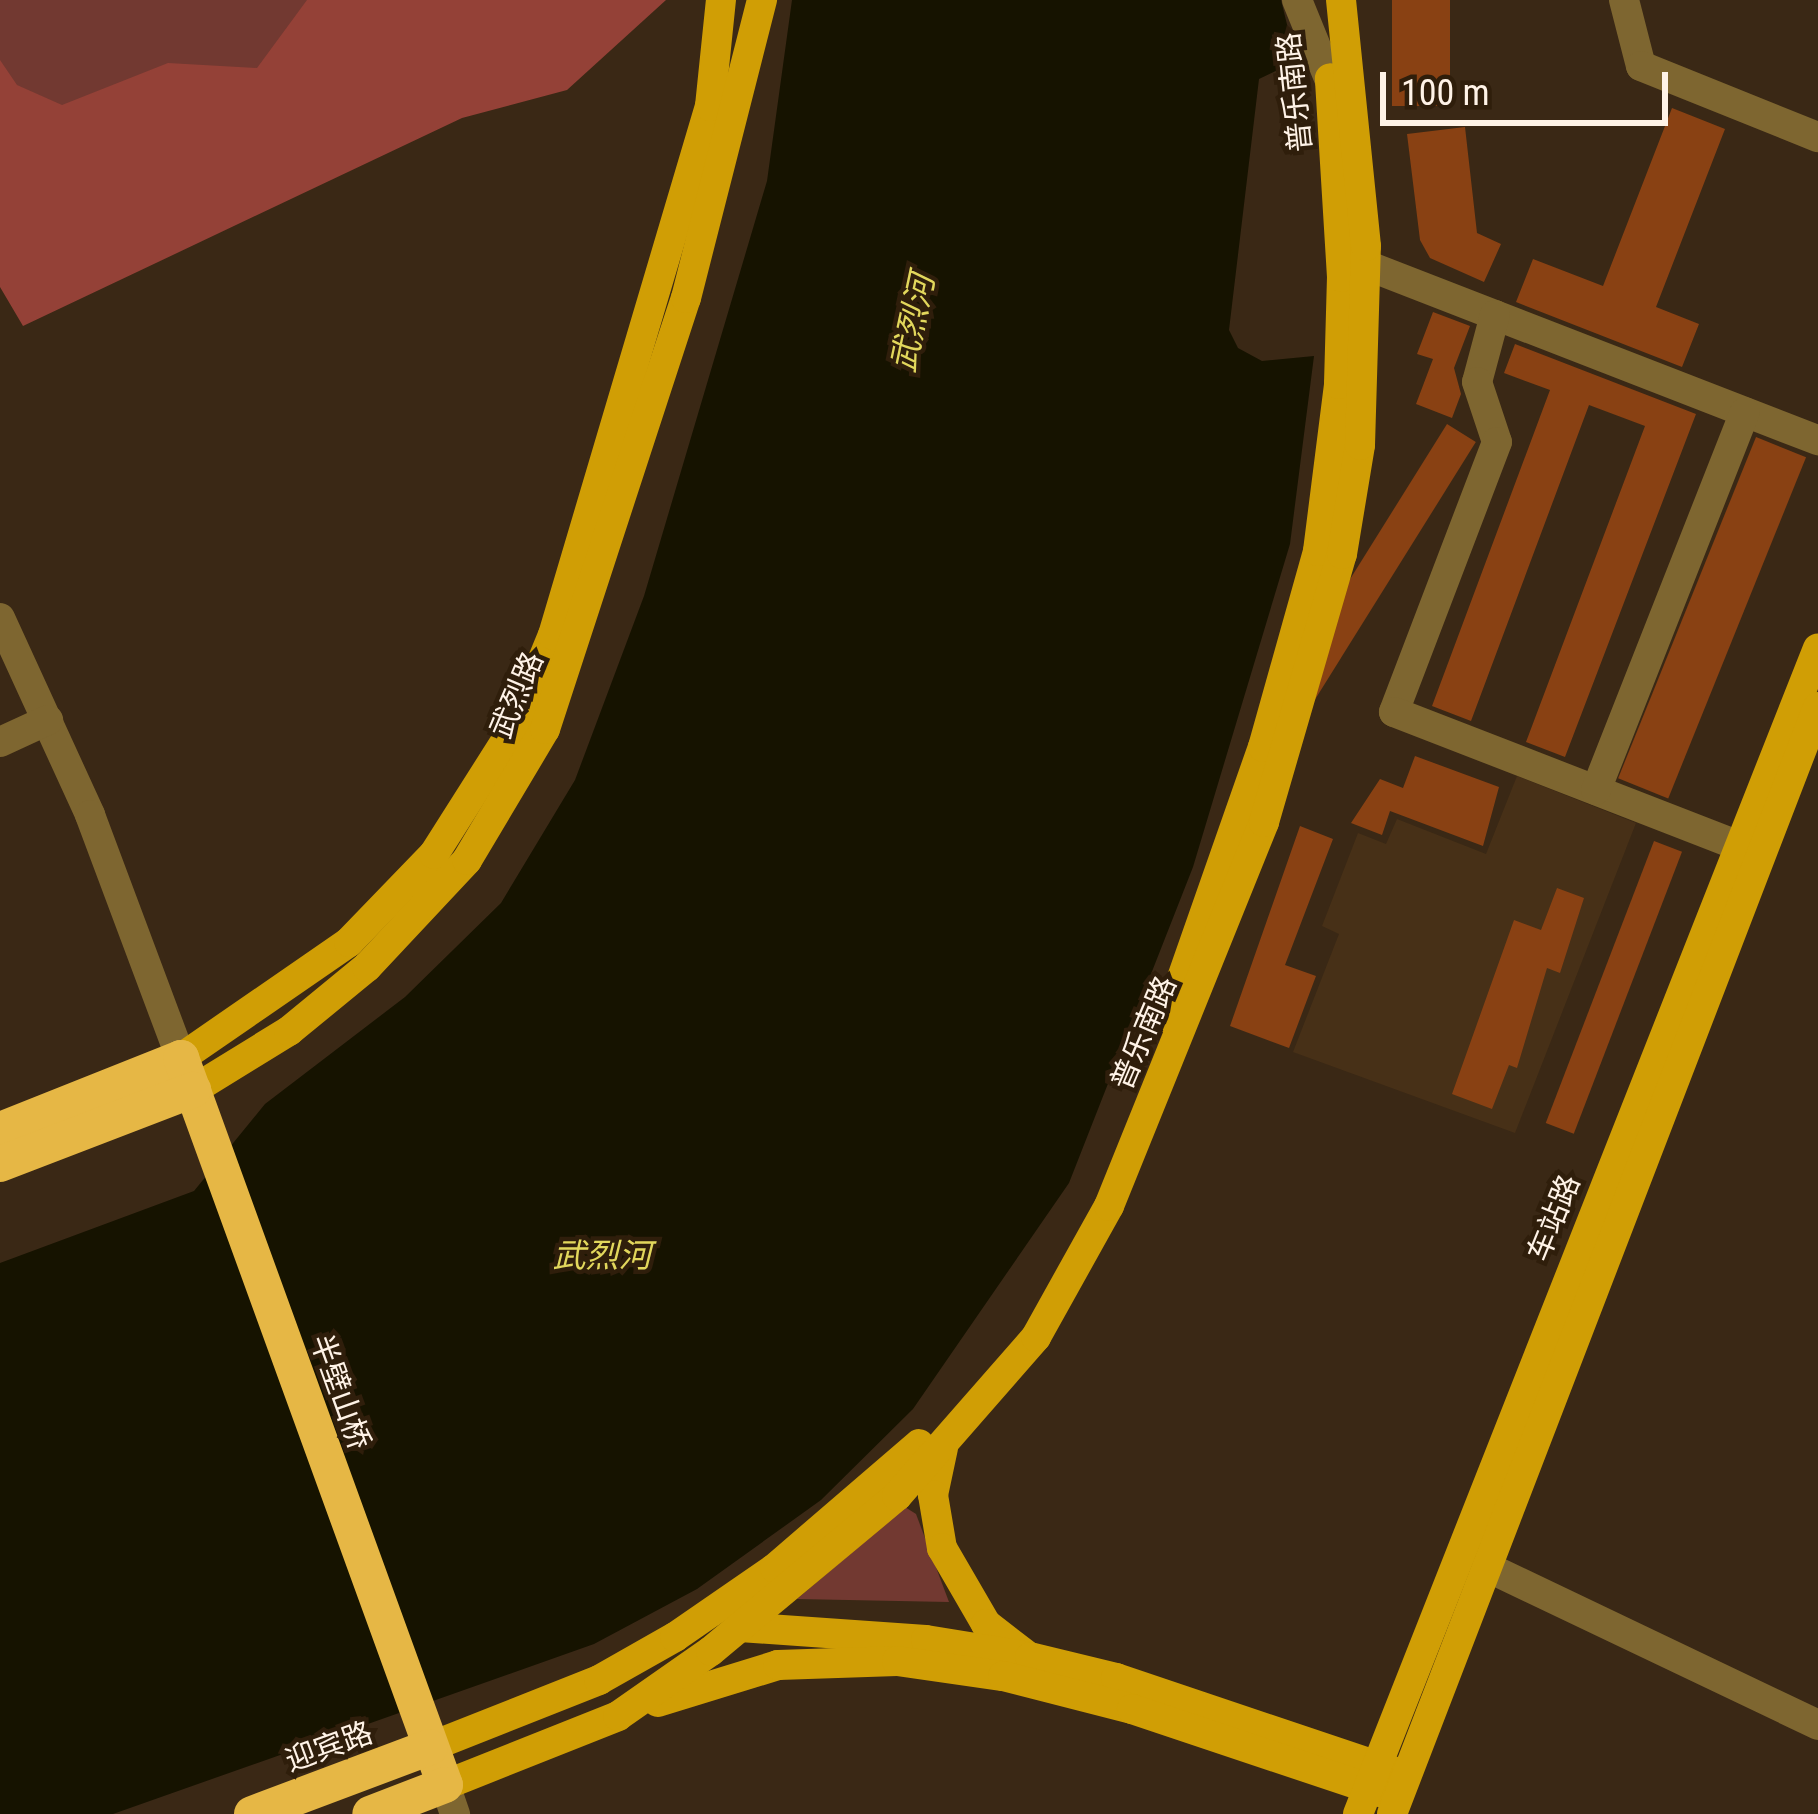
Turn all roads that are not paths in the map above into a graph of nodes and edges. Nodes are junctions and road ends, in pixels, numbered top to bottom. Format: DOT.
graph roads {
  1 [pos="725,0"];
  2 [pos="758,0"];
  3 [pos="1341,0"];
  4 [pos="1351,0"];
  5 [pos="1624,0"];
  6 [pos="1305,2"];
  7 [pos="1339,73"];
  8 [pos="1818,137"];
  9 [pos="1366,265"];
  10 [pos="1495,315"];
  11 [pos="1745,412"];
  12 [pos="1818,440"];
  13 [pos="0,618"];
  14 [pos="1818,648"];
  15 [pos="1818,707"];
  16 [pos="48,720"];
  17 [pos="0,742"];
  18 [pos="1596,790"];
  19 [pos="1740,846"];
  20 [pos="187,1074"];
  21 [pos="0,1130"];
  22 [pos="0,1164"];
  23 [pos="943,1448"];
  24 [pos="1486,1568"];
  25 [pos="740,1627"];
  26 [pos="1030,1657"];
  27 [pos="618,1716"];
  28 [pos="1818,1725"];
  29 [pos="430,1747"];
  30 [pos="1383,1793"];
  31 [pos="450,1800"];
  32 [pos="252,1814"];
  33 [pos="370,1814"];
  1 -- 20 [label="main road, 武烈路"];
  2 -- 20 [label="main road, 武烈路"];
  3 -- 7 [label="main road, 普乐南路"];
  4 -- 7 [label="street"];
  5 -- 8 [label="street"];
  6 -- 7 [label="main road, 普乐南路"];
  7 -- 9 [label="main road, 普乐南路"];
  7 -- 29 [label="main road, 普乐南路"];
  9 -- 10 [label="street"];
  9 -- 23 [label="main road, 普乐南路"];
  10 -- 11 [label="street"];
  10 -- 18 [label="street"];
  11 -- 12 [label="street"];
  11 -- 18 [label="street"];
  13 -- 16 [label="street"];
  14 -- 19 [label="main road, 车站路"];
  15 -- 24 [label="main road, 车站路"];
  16 -- 17 [label="street"];
  16 -- 20 [label="street"];
  18 -- 19 [label="street"];
  19 -- 30 [label="main road, 车站路"];
  20 -- 21 [label="highway, 武烈路"];
  20 -- 22 [label="highway, 武烈路"];
  20 -- 29 [label="highway, 半壁山桥"];
  23 -- 25 [label="main road, 普乐南路"];
  23 -- 26 [label="main road"];
  24 -- 28 [label="street"];
  24 -- 30 [label="main road, 车站路"];
  25 -- 26 [label="main road"];
  25 -- 27 [label="main road, 普乐南路"];
  26 -- 30 [label="main road"];
  27 -- 30 [label="main road"];
  27 -- 31 [label="main road, 普乐南路"];
  29 -- 31 [label="highway, 半壁山桥"];
  29 -- 32 [label="highway, 迎宾路"];
  31 -- 33 [label="highway"];
}
